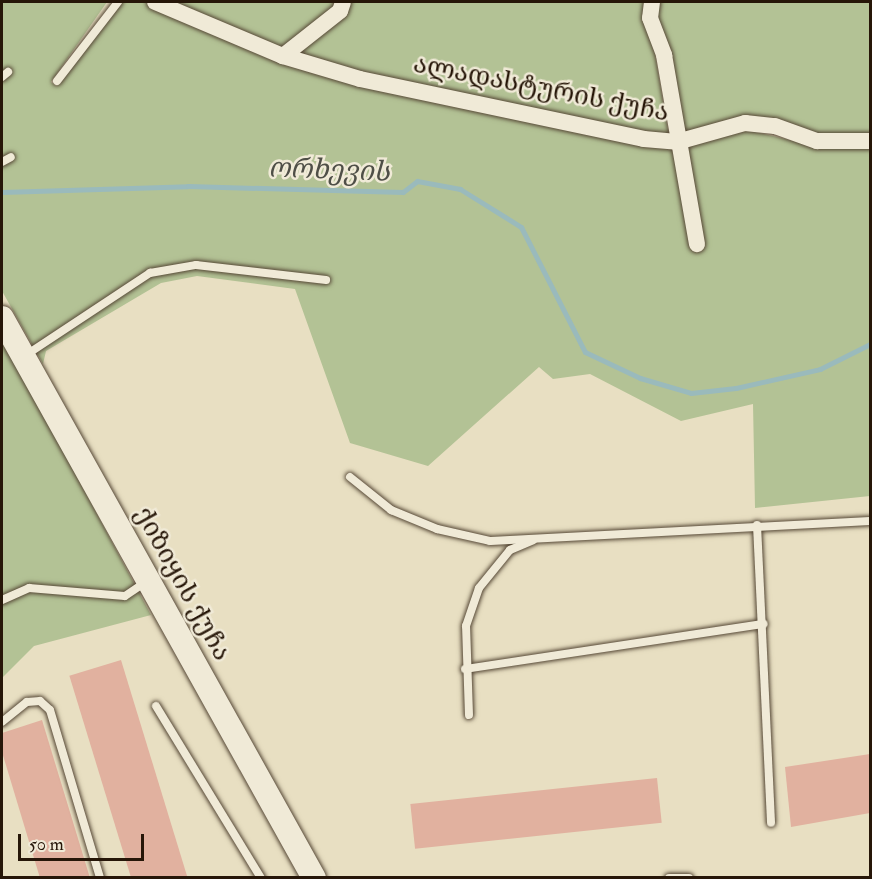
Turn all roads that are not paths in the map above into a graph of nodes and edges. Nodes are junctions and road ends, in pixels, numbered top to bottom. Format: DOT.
graph roads {
  1 [pos="118,2"];
  2 [pos="155,2"];
  3 [pos="343,2"];
  4 [pos="652,2"];
  5 [pos="283,56"];
  6 [pos="57,81"];
  7 [pos="870,141"];
  8 [pos="676,142"];
  9 [pos="12,156"];
  10 [pos="2,162"];
  11 [pos="698,244"];
  12 [pos="326,280"];
  13 [pos="2,318"];
  14 [pos="22,358"];
  15 [pos="351,477"];
  16 [pos="870,521"];
  17 [pos="757,525"];
  18 [pos="538,538"];
  19 [pos="147,581"];
  20 [pos="2,600"];
  21 [pos="764,624"];
  22 [pos="465,669"];
  23 [pos="156,706"];
  24 [pos="470,715"];
  25 [pos="2,722"];
  26 [pos="771,823"];
  27 [pos="100,878"];
  28 [pos="261,878"];
  29 [pos="314,878"];
  30 [pos="669,878"];
  31 [pos="689,878"];
  1 -- 6 [label="lane"];
  2 -- 5 [label="street, ალადასტურის ქუჩა"];
  3 -- 5 [label="street"];
  4 -- 8 [label="street"];
  5 -- 8 [label="street, ალადასტურის ქუჩა"];
  7 -- 8 [label="street, ალადასტურის ქუჩა"];
  8 -- 11 [label="street"];
  9 -- 10 [label="lane"];
  12 -- 14 [label="lane"];
  13 -- 14 [label="street, ქიზიყის ქუჩა"];
  14 -- 19 [label="street, ქიზიყის ქუჩა"];
  15 -- 18 [label="lane"];
  16 -- 17 [label="lane"];
  17 -- 18 [label="lane"];
  17 -- 21 [label="lane"];
  18 -- 22 [label="lane"];
  19 -- 20 [label="lane"];
  19 -- 29 [label="street, ქიზიყის ქუჩა"];
  21 -- 22 [label="lane"];
  21 -- 26 [label="lane"];
  22 -- 24 [label="lane"];
  23 -- 28 [label="lane"];
  25 -- 27 [label="lane"];
  30 -- 31 [label="lane"];
}
